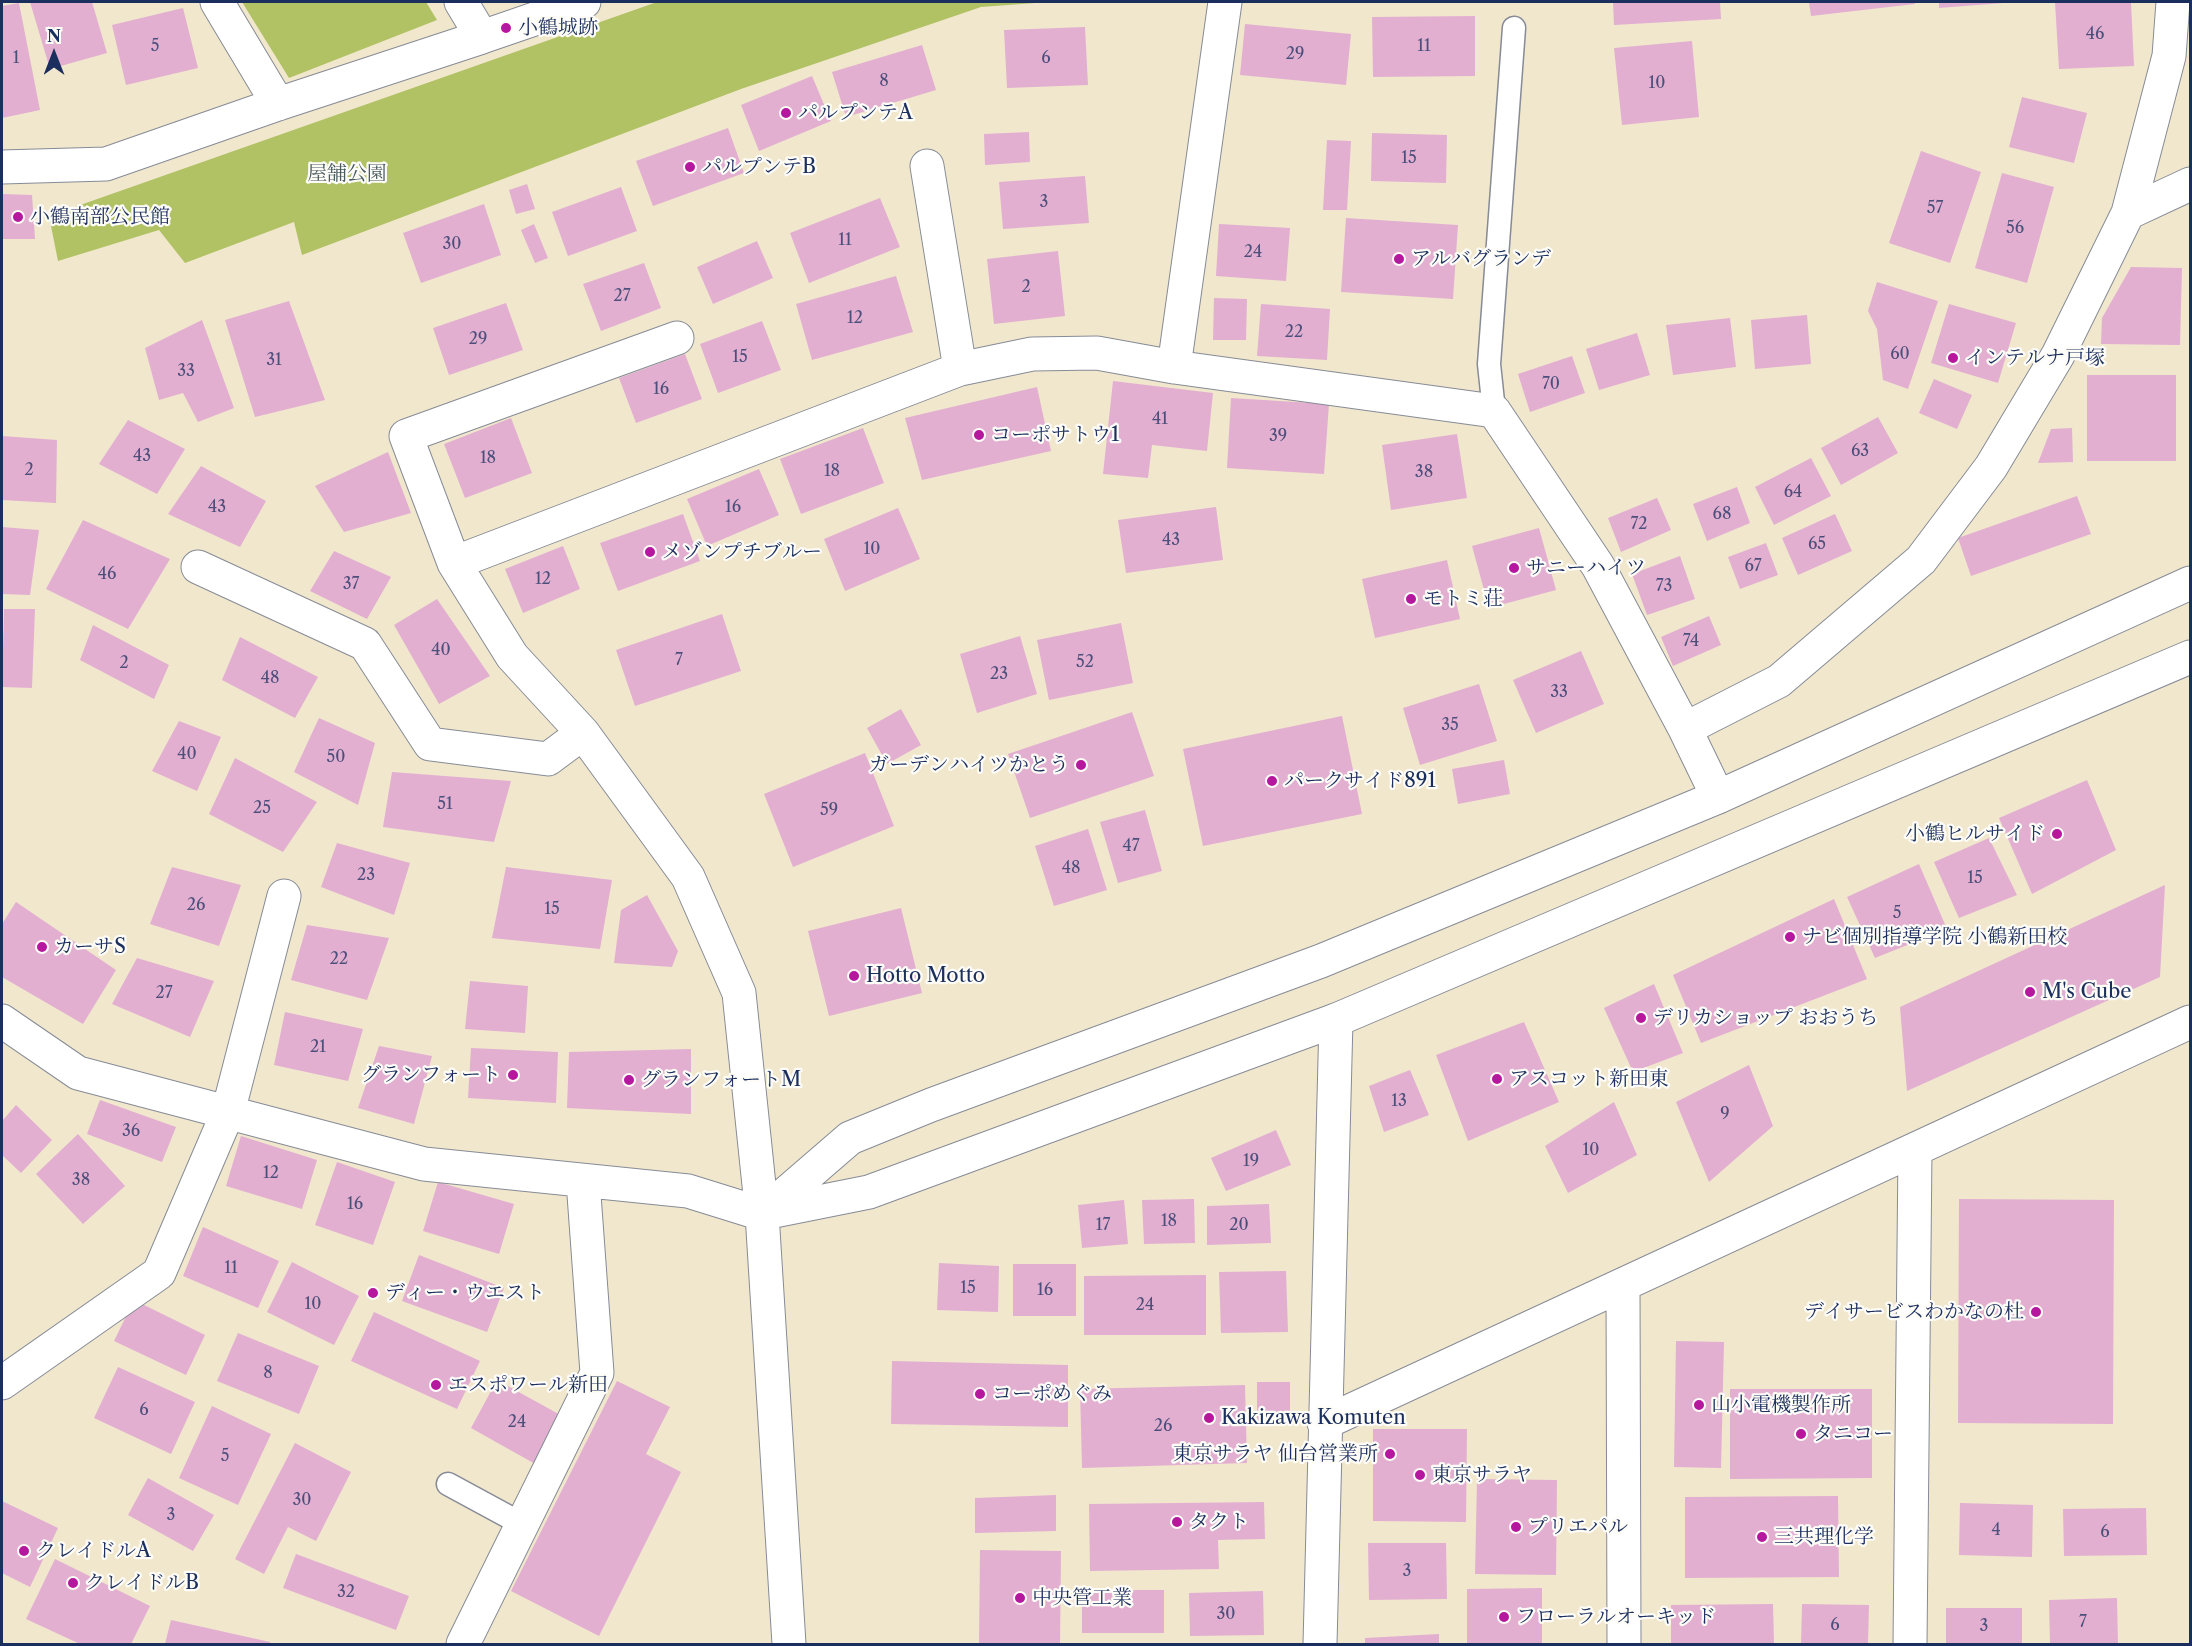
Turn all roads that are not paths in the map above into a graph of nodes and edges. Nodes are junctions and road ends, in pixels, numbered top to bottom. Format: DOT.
graph roads {
  1 [pos="217,2"];
  2 [pos="461,2"];
  3 [pos="584,2"];
  4 [pos="1225,2"];
  5 [pos="2173,2"];
  6 [pos="1514,28"];
  7 [pos="482,37"];
  8 [pos="278,104"];
  9 [pos="927,166"];
  10 [pos="2,167"];
  11 [pos="2190,184"];
  12 [pos="2128,213"];
  13 [pos="677,338"];
  14 [pos="1174,367"];
  15 [pos="960,369"];
  16 [pos="1494,411"];
  17 [pos="454,562"];
  18 [pos="198,567"];
  19 [pos="2190,583"];
  20 [pos="2190,657"];
  21 [pos="1685,729"];
  22 [pos="583,733"];
  23 [pos="1718,797"];
  24 [pos="284,896"];
  25 [pos="1336,1020"];
  26 [pos="2,1021"];
  27 [pos="2190,1022"];
  28 [pos="228,1112"];
  29 [pos="1915,1150"];
  30 [pos="583,1181"];
  31 [pos="762,1214"];
  32 [pos="1623,1285"];
  33 [pos="2,1383"];
  34 [pos="1324,1423"];
  35 [pos="448,1484"];
  36 [pos="520,1523"];
  37 [pos="463,1644"];
  38 [pos="789,1644"];
  39 [pos="1320,1644"];
  40 [pos="1624,1644"];
  41 [pos="1910,1644"];
  1 -- 8 [label="street"];
  2 -- 7 [label="street"];
  3 -- 7 [label="street"];
  4 -- 14 [label="street"];
  5 -- 12 [label="street"];
  6 -- 16 [label="lane"];
  7 -- 8 [label="street"];
  8 -- 10 [label="street"];
  9 -- 15 [label="street"];
  11 -- 12 [label="street"];
  12 -- 21 [label="street"];
  13 -- 17 [label="street"];
  14 -- 15 [label="street"];
  14 -- 16 [label="street"];
  15 -- 17 [label="street"];
  16 -- 21 [label="street"];
  17 -- 22 [label="street"];
  18 -- 22 [label="street"];
  19 -- 23 [label="street"];
  20 -- 25 [label="street"];
  21 -- 23 [label="street"];
  22 -- 31 [label="street"];
  23 -- 31 [label="street"];
  24 -- 28 [label="street"];
  25 -- 31 [label="street"];
  25 -- 34 [label="street"];
  26 -- 28 [label="street"];
  27 -- 29 [label="street"];
  28 -- 30 [label="street"];
  28 -- 33 [label="street"];
  29 -- 32 [label="street"];
  29 -- 41 [label="street"];
  30 -- 31 [label="street"];
  30 -- 36 [label="street"];
  31 -- 38 [label="street"];
  32 -- 34 [label="street"];
  32 -- 40 [label="street"];
  34 -- 39 [label="street"];
  35 -- 36 [label="lane"];
  36 -- 37 [label="street"];
}
